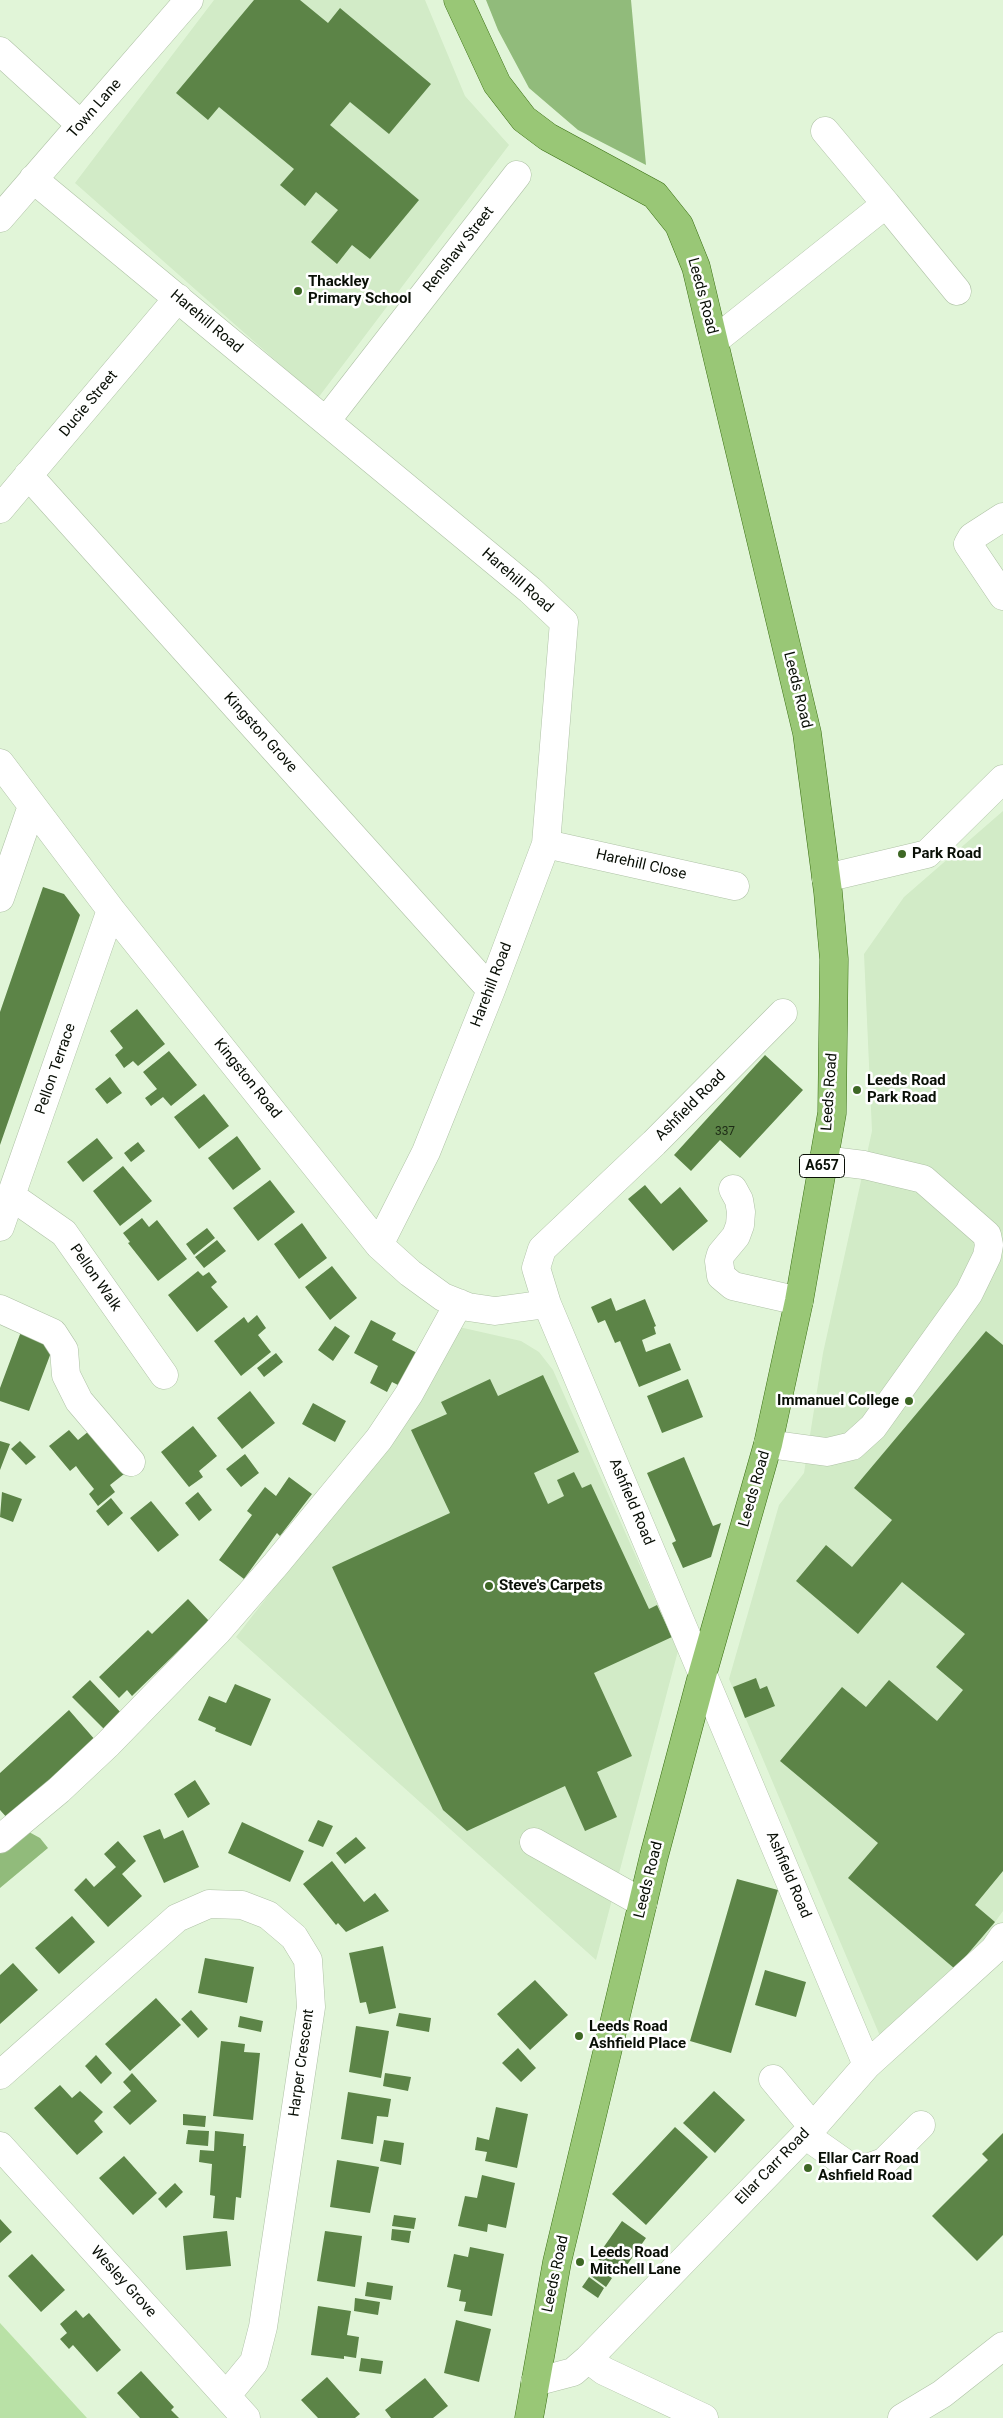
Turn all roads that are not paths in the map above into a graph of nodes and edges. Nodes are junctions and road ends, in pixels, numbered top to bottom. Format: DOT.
graph roads {
  1 [pos="189,0"];
  2 [pos="458,0"];
  3 [pos="0,51"];
  4 [pos="81,125"];
  5 [pos="825,131"];
  6 [pos="518,174"];
  7 [pos="33,179"];
  8 [pos="886,204"];
  9 [pos="0,218"];
  10 [pos="957,291"];
  11 [pos="178,298"];
  12 [pos="714,341"];
  13 [pos="326,421"];
  14 [pos="28,475"];
  15 [pos="0,509"];
  16 [pos="1003,517"];
  17 [pos="1003,596"];
  18 [pos="0,762"];
  19 [pos="1003,779"];
  20 [pos="32,806"];
  21 [pos="546,844"];
  22 [pos="826,878"];
  23 [pos="735,886"];
  24 [pos="0,898"];
  25 [pos="111,910"];
  26 [pos="491,990"];
  27 [pos="783,1013"];
  28 [pos="824,1160"];
  29 [pos="733,1188"];
  30 [pos="11,1196"];
  31 [pos="0,1227"];
  32 [pos="379,1245"];
  33 [pos="799,1301"];
  34 [pos="459,1303"];
  35 [pos="547,1304"];
  36 [pos="0,1309"];
  37 [pos="164,1374"];
  38 [pos="768,1444"];
  39 [pos="131,1462"];
  40 [pos="703,1672"];
  41 [pos="0,1839"];
  42 [pos="534,1842"];
  43 [pos="643,1903"];
  44 [pos="1003,1937"];
  45 [pos="867,2065"];
  46 [pos="0,2075"];
  47 [pos="773,2079"];
  48 [pos="921,2125"];
  49 [pos="809,2131"];
  50 [pos="0,2146"];
  51 [pos="1003,2346"];
  52 [pos="588,2359"];
  53 [pos="535,2382"];
  54 [pos="226,2396"];
  55 [pos="246,2418"];
  56 [pos="529,2418"];
  57 [pos="704,2418"];
  58 [pos="902,2418"];
  1 -- 4 [label="street, Town Lane"];
  2 -- 12 [label="main road, Leeds Road / A657"];
  3 -- 4 [label="street"];
  4 -- 7 [label="street, Town Lane"];
  5 -- 8 [label="street"];
  6 -- 13 [label="street, Renshaw Street"];
  7 -- 9 [label="street, Town Lane"];
  7 -- 11 [label="street, Harehill Road"];
  8 -- 10 [label="street"];
  8 -- 12 [label="street"];
  11 -- 13 [label="street, Harehill Road"];
  11 -- 14 [label="street, Ducie Street"];
  12 -- 22 [label="main road, Leeds Road / A657"];
  13 -- 21 [label="street, Harehill Road"];
  14 -- 15 [label="street, Ducie Street"];
  14 -- 26 [label="street, Kingston Grove"];
  16 -- 17 [label="street"];
  18 -- 20 [label="street, Kingston Road"];
  19 -- 22 [label="street"];
  20 -- 24 [label="street"];
  20 -- 25 [label="street, Kingston Road"];
  21 -- 23 [label="street, Harehill Close"];
  21 -- 26 [label="street, Harehill Road"];
  22 -- 28 [label="main road, Leeds Road / A657"];
  25 -- 30 [label="street, Pellon Terrace"];
  25 -- 32 [label="street, Kingston Road"];
  26 -- 32 [label="street, Harehill Road"];
  27 -- 35 [label="street, Ashfield Road"];
  28 -- 33 [label="main road, Leeds Road / A657"];
  28 -- 38 [label="street"];
  29 -- 33 [label="street"];
  30 -- 31 [label="street, Pellon Terrace"];
  30 -- 37 [label="street, Pellon Walk"];
  32 -- 34 [label="street, Kingston Road"];
  33 -- 38 [label="main road, Leeds Road / A657"];
  34 -- 35 [label="street, Kingston Road"];
  34 -- 41 [label="street"];
  35 -- 40 [label="street, Ashfield Road"];
  36 -- 39 [label="street"];
  38 -- 40 [label="main road, Leeds Road / A657"];
  40 -- 43 [label="main road, Leeds Road / A657"];
  40 -- 45 [label="street, Ashfield Road"];
  42 -- 43 [label="street"];
  43 -- 53 [label="main road, Leeds Road / A657"];
  44 -- 45 [label="street, Ellar Carr Road"];
  45 -- 49 [label="street, Ellar Carr Road"];
  46 -- 54 [label="street, Harper Crescent"];
  47 -- 49 [label="street"];
  48 -- 49 [label="street"];
  49 -- 52 [label="street, Ellar Carr Road"];
  50 -- 54 [label="street, Wesley Grove"];
  51 -- 58 [label="street"];
  52 -- 53 [label="street, Ellar Carr Road"];
  52 -- 57 [label="street"];
  53 -- 56 [label="main road, Leeds Road / A657"];
  54 -- 55 [label="street, Wesley Grove"];
}
